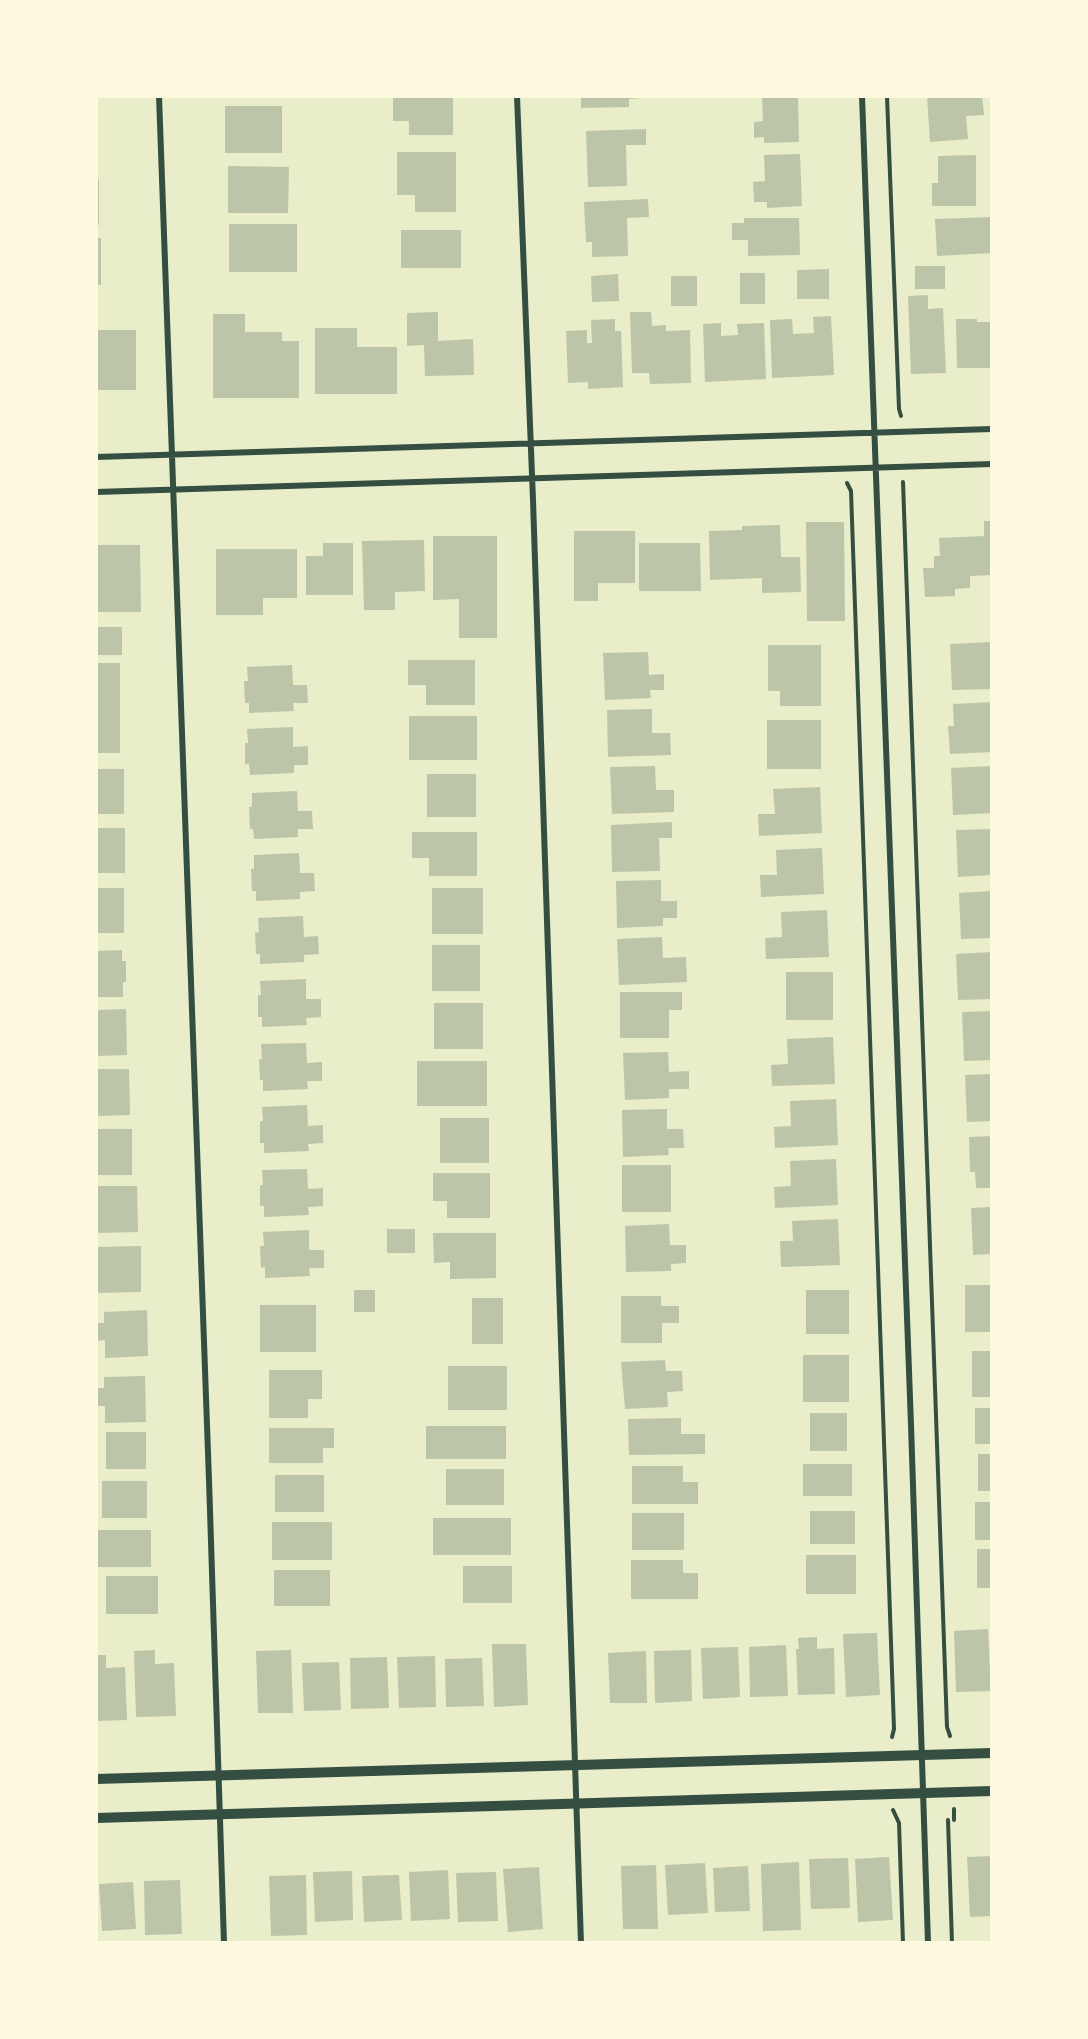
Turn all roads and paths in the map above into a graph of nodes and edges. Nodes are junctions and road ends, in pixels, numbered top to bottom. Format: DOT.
graph roads {
  1 [pos="159,96"];
  2 [pos="517,96"];
  3 [pos="862,96"];
  4 [pos="887,96"];
  5 [pos="903,419"];
  6 [pos="992,429"];
  7 [pos="875,432"];
  8 [pos="530,444"];
  9 [pos="172,455"];
  10 [pos="96,457"];
  11 [pos="992,464"];
  12 [pos="876,468"];
  13 [pos="532,479"];
  14 [pos="903,482"];
  15 [pos="847,483"];
  16 [pos="174,489"];
  17 [pos="96,492"];
  18 [pos="891,1741"];
  19 [pos="951,1741"];
  20 [pos="992,1753"];
  21 [pos="922,1755"];
  22 [pos="575,1764"];
  23 [pos="218,1776"];
  24 [pos="96,1779"];
  25 [pos="992,1791"];
  26 [pos="923,1793"];
  27 [pos="577,1803"];
  28 [pos="893,1810"];
  29 [pos="220,1814"];
  30 [pos="96,1818"];
  31 [pos="948,1820"];
  32 [pos="224,1943"];
  33 [pos="581,1943"];
  34 [pos="903,1943"];
  35 [pos="928,1943"];
  36 [pos="952,1943"];
  1 -- 9 [label="street"];
  2 -- 8 [label="street"];
  3 -- 7 [label="street"];
  4 -- 5 [label="path"];
  6 -- 7 [label="street"];
  7 -- 8 [label="street"];
  7 -- 12 [label="street"];
  8 -- 9 [label="street"];
  8 -- 13 [label="street"];
  9 -- 10 [label="street"];
  9 -- 16 [label="street"];
  11 -- 12 [label="street"];
  12 -- 13 [label="street"];
  12 -- 21 [label="street"];
  13 -- 16 [label="street"];
  13 -- 22 [label="street"];
  14 -- 19 [label="path"];
  15 -- 18 [label="path"];
  16 -- 17 [label="street"];
  16 -- 23 [label="street"];
  20 -- 21 [label="street"];
  21 -- 22 [label="street"];
  21 -- 26 [label="street"];
  22 -- 23 [label="street"];
  22 -- 27 [label="street"];
  23 -- 24 [label="street"];
  23 -- 29 [label="street"];
  25 -- 26 [label="street"];
  26 -- 27 [label="street"];
  26 -- 35 [label="street"];
  27 -- 29 [label="street"];
  27 -- 33 [label="street"];
  28 -- 34 [label="path"];
  29 -- 30 [label="street"];
  29 -- 32 [label="street"];
  31 -- 36 [label="path"];
}
